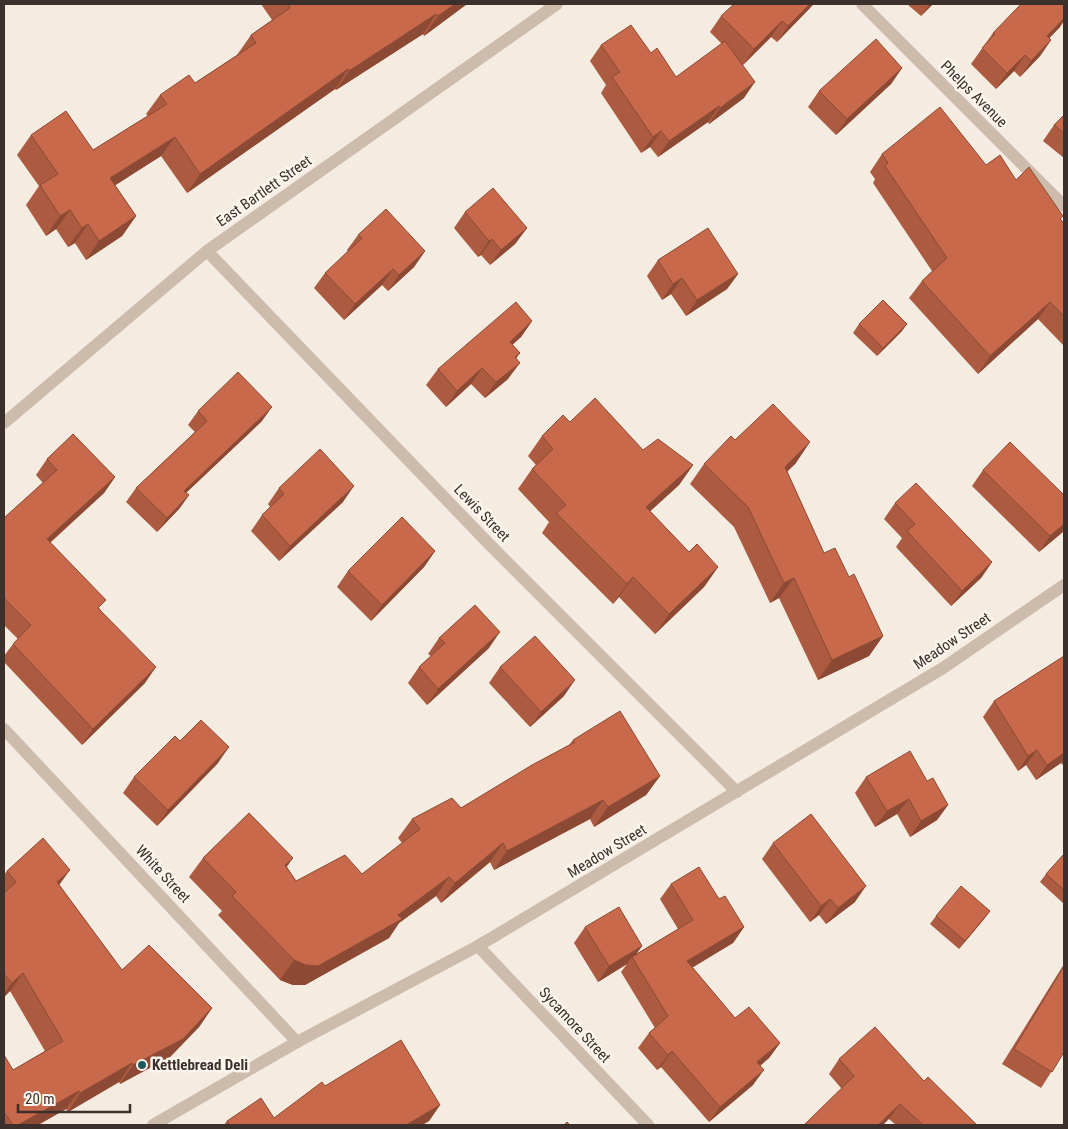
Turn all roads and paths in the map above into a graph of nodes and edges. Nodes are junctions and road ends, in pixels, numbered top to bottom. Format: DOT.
graph roads {
  1 [pos="557,4"];
  2 [pos="862,4"];
  3 [pos="1064,206"];
  4 [pos="208,251"];
  5 [pos="4,423"];
  6 [pos="1064,585"];
  7 [pos="4,729"];
  8 [pos="737,792"];
  9 [pos="478,946"];
  10 [pos="297,1042"];
  11 [pos="153,1125"];
  12 [pos="648,1125"];
  1 -- 4 [label="street, East Bartlett Street"];
  2 -- 3 [label="street, Phelps Avenue"];
  4 -- 5 [label="street, East Bartlett Street"];
  4 -- 8 [label="street, Lewis Street"];
  6 -- 8 [label="street, Meadow Street"];
  7 -- 10 [label="street, White Street"];
  8 -- 9 [label="street, Meadow Street"];
  9 -- 10 [label="street, Meadow Street"];
  9 -- 12 [label="street, Sycamore Street"];
  10 -- 11 [label="street, Meadow Street"];
}
